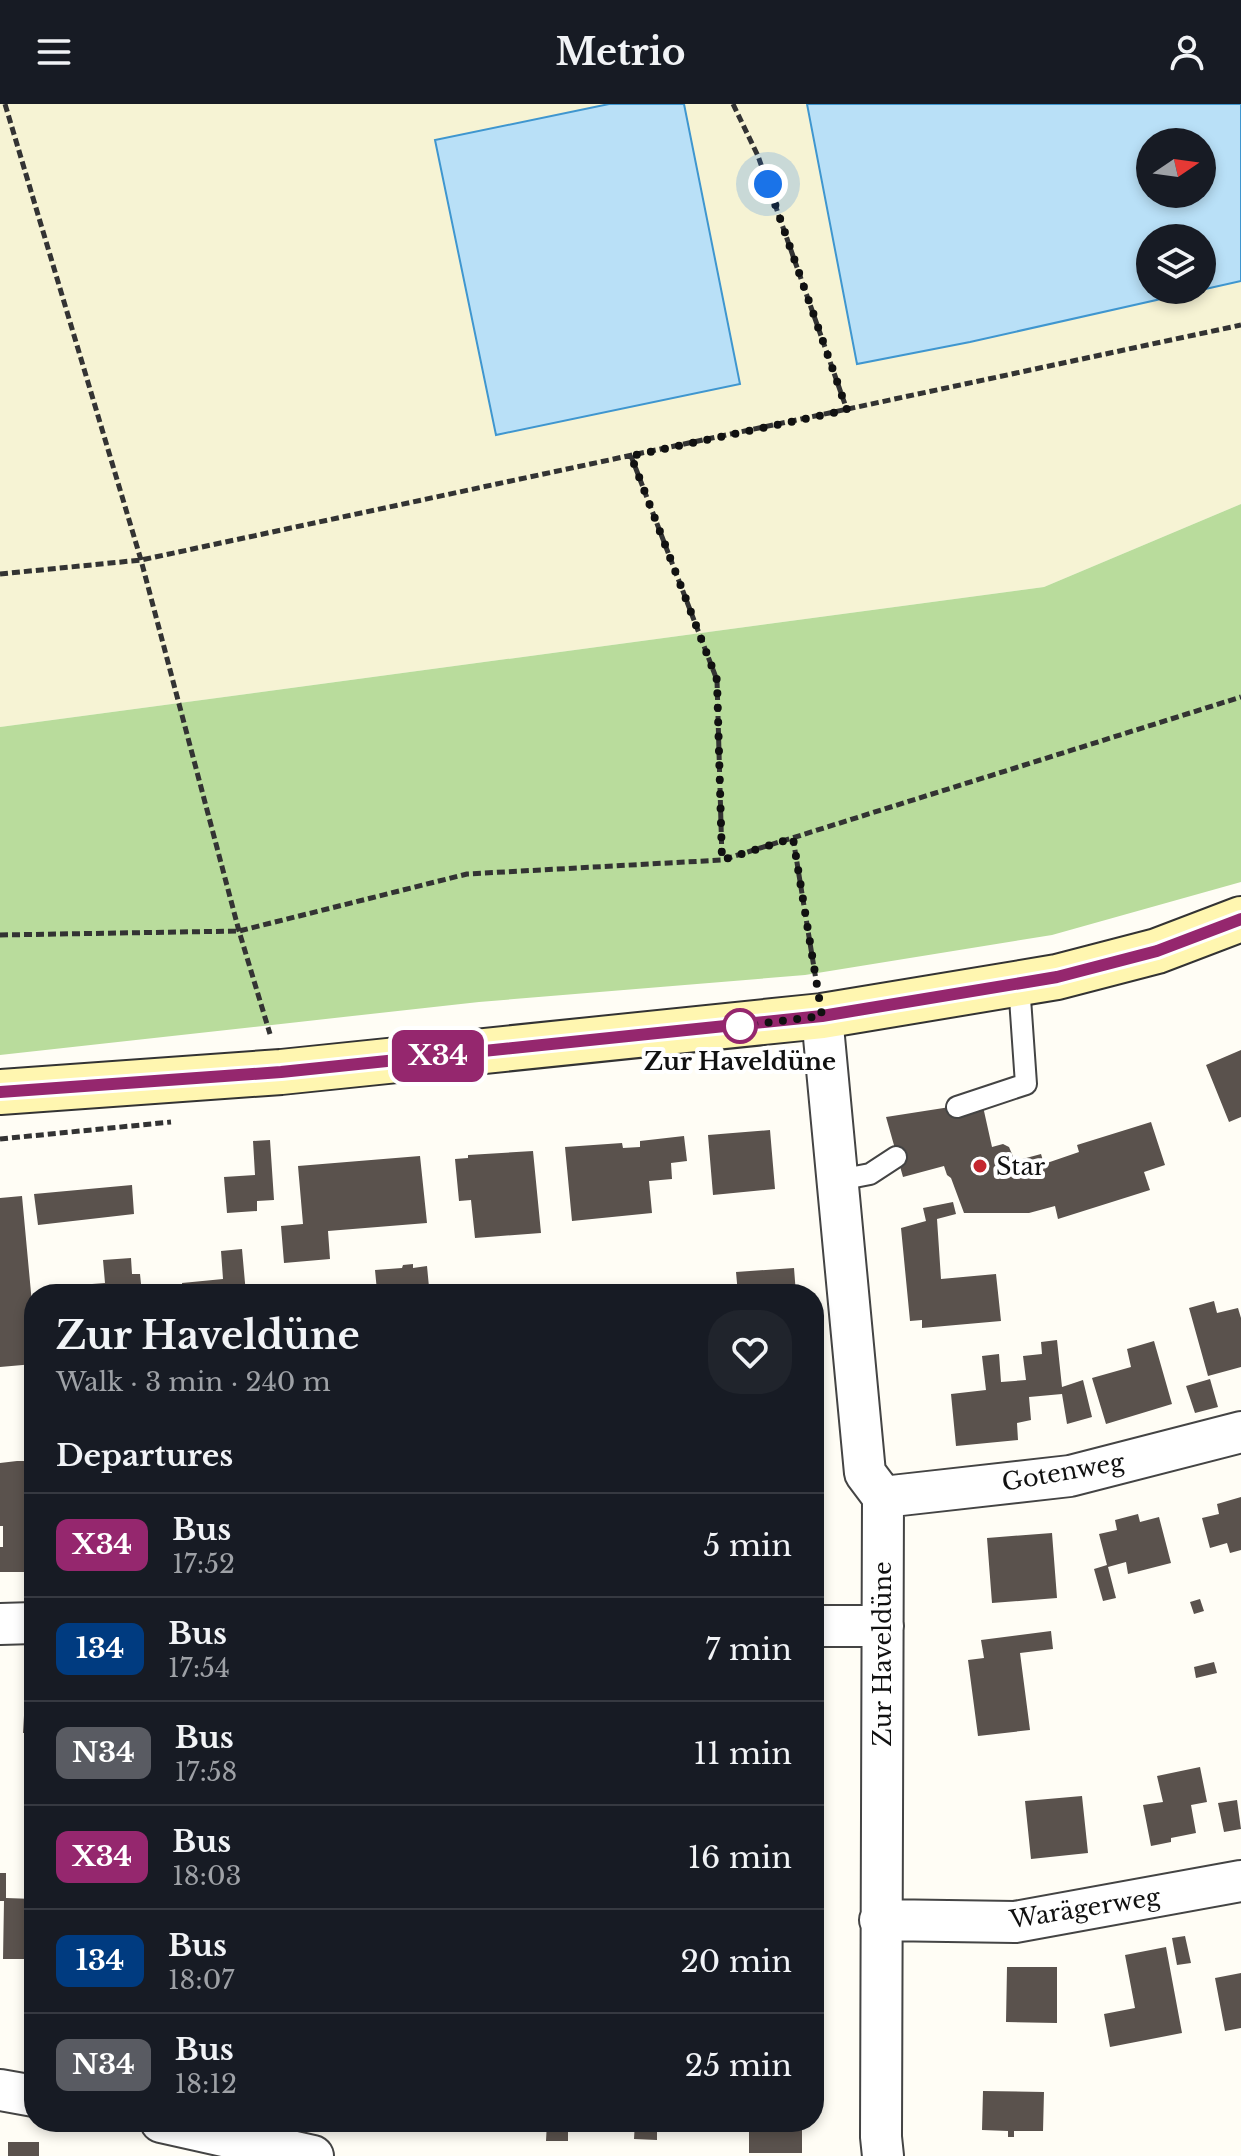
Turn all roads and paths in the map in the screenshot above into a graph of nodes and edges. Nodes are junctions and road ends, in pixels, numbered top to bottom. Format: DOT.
graph roads {
  1 [pos="5,104"];
  2 [pos="733,104"];
  3 [pos="1241,325"];
  4 [pos="847,410"];
  5 [pos="631,456"];
  6 [pos="141,560"];
  7 [pos="0,574"];
  8 [pos="1241,697"];
  9 [pos="793,838"];
  10 [pos="722,860"];
  11 [pos="1241,919"];
  12 [pos="239,931"];
  13 [pos="0,935"];
  14 [pos="1019,984"];
  15 [pos="822,1016"];
  16 [pos="281,1072"];
  17 [pos="0,1092"];
  18 [pos="957,1107"];
  19 [pos="896,1157"];
  20 [pos="839,1180"];
  21 [pos="1241,1432"];
  22 [pos="883,1497"];
  23 [pos="24,1623"];
  24 [pos="0,1624"];
  25 [pos="824,1626"];
  26 [pos="883,1626"];
  27 [pos="1241,1881"];
  28 [pos="880,1920"];
  29 [pos="0,2090"];
  30 [pos="24,2094"];
  31 [pos="206,2132"];
  32 [pos="313,2156"];
  33 [pos="883,2156"];
  1 -- 6 [label="path"];
  2 -- 4 [label="path"];
  3 -- 4 [label="path"];
  4 -- 5 [label="path"];
  5 -- 6 [label="path"];
  5 -- 10 [label="path"];
  6 -- 7 [label="path"];
  6 -- 12 [label="path"];
  8 -- 9 [label="path"];
  9 -- 10 [label="path"];
  9 -- 15 [label="path"];
  10 -- 12 [label="path"];
  11 -- 14 [label="main road"];
  12 -- 13 [label="path"];
  12 -- 16 [label="path"];
  14 -- 15 [label="main road"];
  14 -- 18 [label="lane"];
  15 -- 16 [label="main road"];
  15 -- 20 [label="street, Zur Haveldüne"];
  16 -- 17 [label="main road"];
  19 -- 20 [label="lane"];
  20 -- 22 [label="street, Zur Haveldüne"];
  21 -- 22 [label="street, Gotenweg"];
  22 -- 26 [label="street, Zur Haveldüne"];
  23 -- 24 [label="street"];
  25 -- 26 [label="street"];
  26 -- 28 [label="street, Zur Haveldüne"];
  27 -- 28 [label="street, Warägerweg"];
  28 -- 33 [label="street, Zur Haveldüne"];
  29 -- 30 [label="street"];
  31 -- 32 [label="street"];
}
